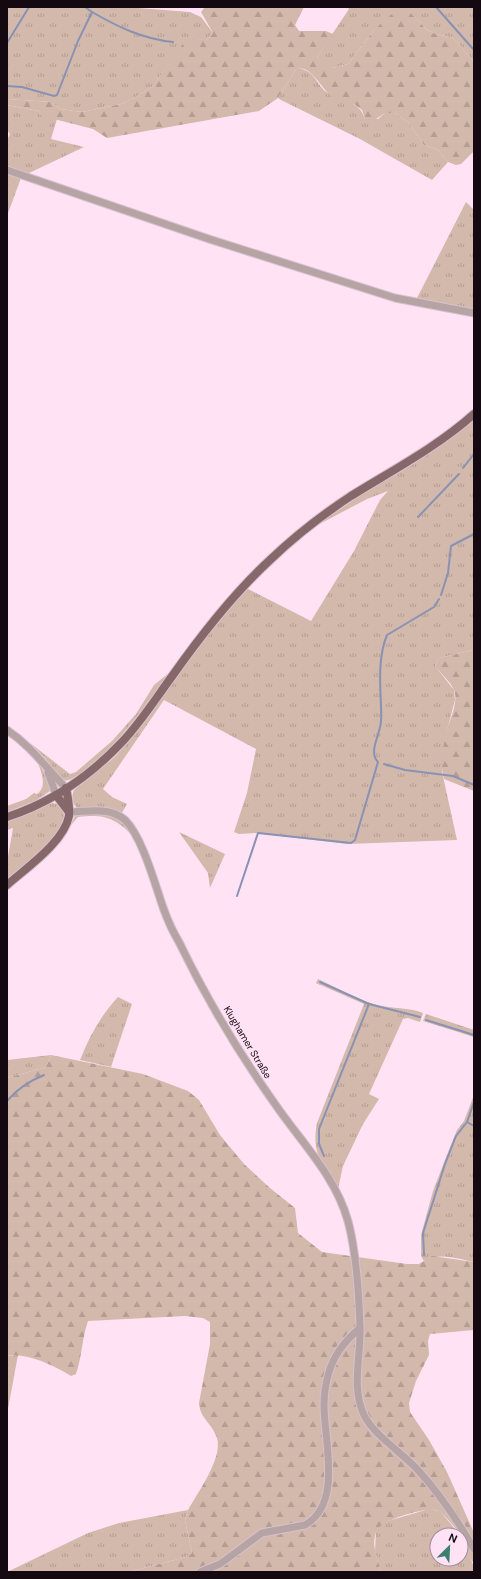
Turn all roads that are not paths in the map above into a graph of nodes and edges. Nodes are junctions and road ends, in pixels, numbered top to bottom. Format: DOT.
graph roads {
  1 [pos="7,170"];
  2 [pos="474,313"];
  3 [pos="474,414"];
  4 [pos="7,730"];
  5 [pos="48,770"];
  6 [pos="66,788"];
  7 [pos="56,795"];
  8 [pos="69,812"];
  9 [pos="7,818"];
  10 [pos="7,885"];
  11 [pos="360,1328"];
  12 [pos="474,1549"];
  13 [pos="200,1572"];
  1 -- 2 [label="street"];
  3 -- 6 [label="main road"];
  4 -- 5 [label="street"];
  5 -- 6 [label="street"];
  5 -- 7 [label="street"];
  6 -- 7 [label="main road"];
  6 -- 8 [label="main road"];
  7 -- 8 [label="main road"];
  7 -- 9 [label="main road"];
  8 -- 10 [label="main road"];
  8 -- 11 [label="street, Klughamer Straße"];
  11 -- 12 [label="street, Klughamer Straße"];
  11 -- 13 [label="street"];
}
